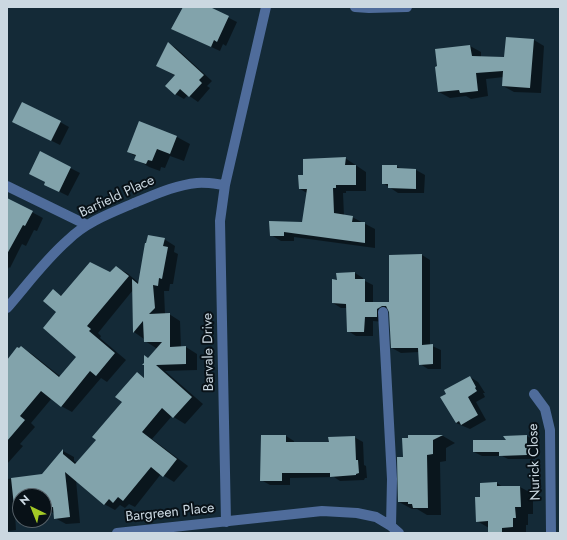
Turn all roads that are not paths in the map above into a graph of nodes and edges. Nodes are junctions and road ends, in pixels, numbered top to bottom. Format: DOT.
graph roads {
  1 [pos="266,7"];
  2 [pos="355,7"];
  3 [pos="407,7"];
  4 [pos="224,185"];
  5 [pos="7,186"];
  6 [pos="87,225"];
  7 [pos="7,308"];
  8 [pos="382,312"];
  9 [pos="534,394"];
  10 [pos="226,522"];
  11 [pos="391,526"];
  12 [pos="117,533"];
  13 [pos="399,533"];
  14 [pos="551,533"];
  1 -- 4 [label="street, Barvale Drive"];
  2 -- 3 [label="street"];
  4 -- 6 [label="street, Barfield Place"];
  4 -- 10 [label="street, Barvale Drive"];
  5 -- 6 [label="street"];
  6 -- 7 [label="street, Barfield Place"];
  8 -- 11 [label="street"];
  9 -- 14 [label="street, Nurick Close"];
  10 -- 11 [label="street"];
  10 -- 12 [label="street, Bargreen Place"];
  11 -- 13 [label="street"];
}
